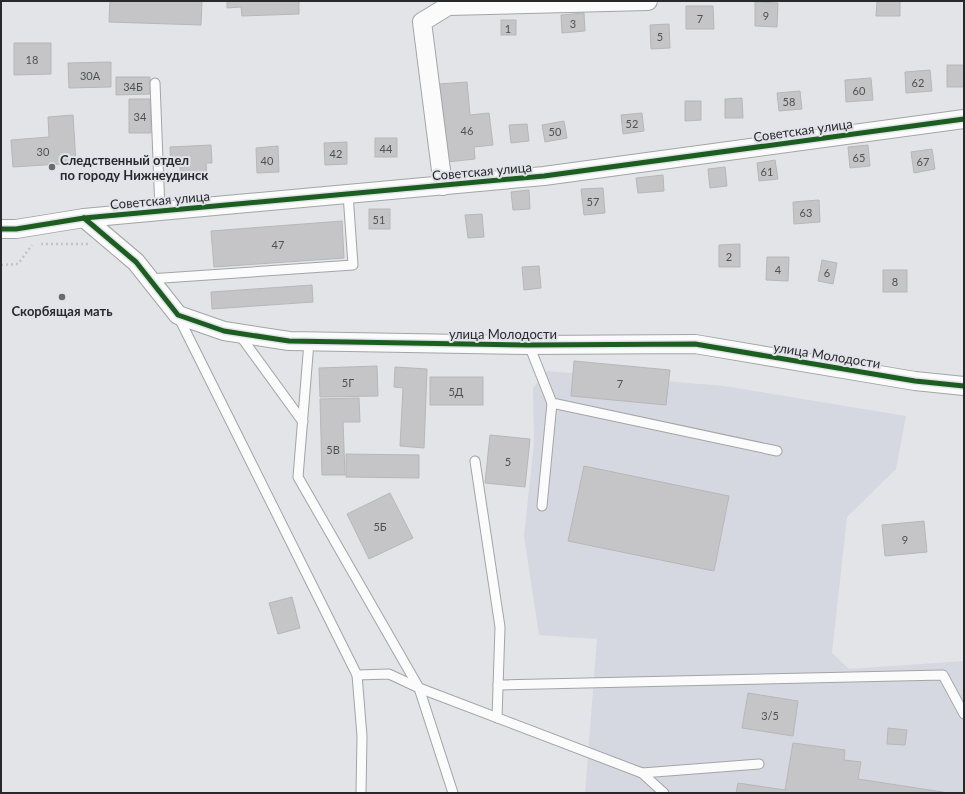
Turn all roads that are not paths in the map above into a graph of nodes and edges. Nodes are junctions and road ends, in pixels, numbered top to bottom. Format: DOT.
graph roads {
  1 [pos="648,1"];
  2 [pos="155,83"];
  3 [pos="964,119"];
  4 [pos="443,186"];
  5 [pos="348,194"];
  6 [pos="160,211"];
  7 [pos="84,218"];
  8 [pos="1,230"];
  9 [pos="149,279"];
  10 [pos="178,315"];
  11 [pos="238,333"];
  12 [pos="309,342"];
  13 [pos="529,345"];
  14 [pos="964,386"];
  15 [pos="552,403"];
  16 [pos="303,422"];
  17 [pos="777,451"];
  18 [pos="475,461"];
  19 [pos="542,506"];
  20 [pos="357,675"];
  21 [pos="498,685"];
  22 [pos="419,688"];
  23 [pos="964,714"];
  24 [pos="497,718"];
  25 [pos="759,764"];
  26 [pos="642,773"];
  27 [pos="361,793"];
  28 [pos="453,793"];
  29 [pos="664,793"];
  1 -- 4 [label="street"];
  2 -- 6 [label="lane"];
  3 -- 4 [label="street, Советская улица"];
  4 -- 5 [label="street, Советская улица"];
  5 -- 6 [label="street, Советская улица"];
  5 -- 9 [label="lane"];
  6 -- 7 [label="street, Советская улица"];
  7 -- 8 [label="street, Советская улица"];
  7 -- 9 [label="street"];
  9 -- 10 [label="street"];
  10 -- 11 [label="street, улица Молодости"];
  10 -- 20 [label="lane"];
  11 -- 12 [label="street, улица Молодости"];
  11 -- 16 [label="lane"];
  12 -- 13 [label="street, улица Молодости"];
  12 -- 16 [label="lane"];
  13 -- 14 [label="street, улица Молодости"];
  13 -- 15 [label="lane"];
  15 -- 17 [label="lane"];
  15 -- 19 [label="lane"];
  16 -- 22 [label="lane"];
  18 -- 21 [label="lane"];
  20 -- 22 [label="lane"];
  20 -- 27 [label="lane"];
  21 -- 23 [label="lane"];
  21 -- 24 [label="lane"];
  22 -- 24 [label="lane"];
  22 -- 28 [label="lane"];
  24 -- 26 [label="lane"];
  25 -- 26 [label="lane"];
  26 -- 29 [label="lane"];
}
